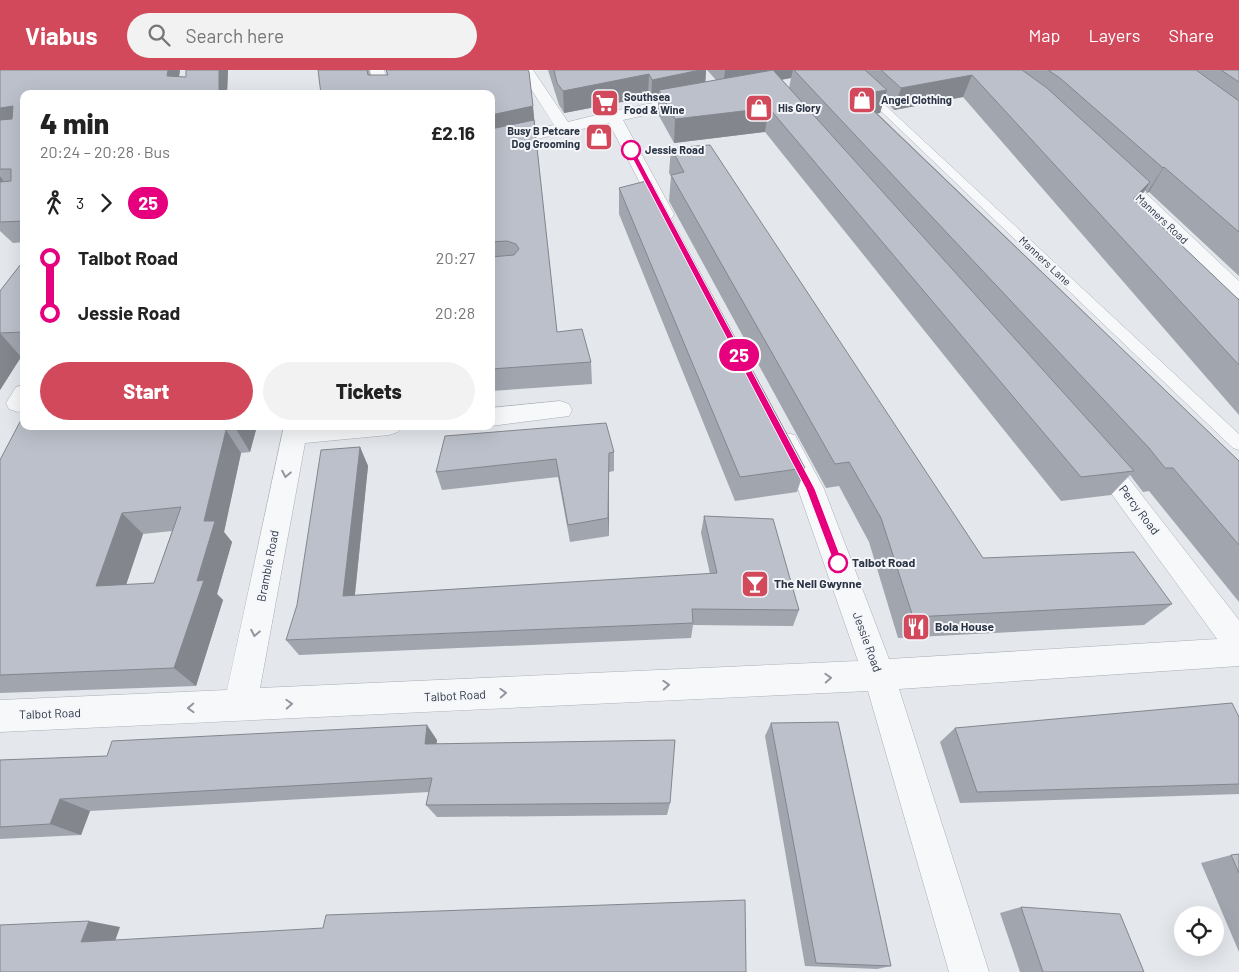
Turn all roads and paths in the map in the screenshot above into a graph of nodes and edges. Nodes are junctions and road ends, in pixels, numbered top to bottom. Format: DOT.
graph roads {
  1 [pos="376,70"];
  2 [pos="526,70"];
  3 [pos="858,84"];
  4 [pos="382,90"];
  5 [pos="710,97"];
  6 [pos="613,116"];
  7 [pos="564,128"];
  8 [pos="495,143"];
  9 [pos="1099,159"];
  10 [pos="678,238"];
  11 [pos="1239,292"];
  12 [pos="560,410"];
  13 [pos="495,417"];
  14 [pos="774,419"];
  15 [pos="314,430"];
  16 [pos="295,431"];
  17 [pos="1084,442"];
  18 [pos="1239,444"];
  19 [pos="1239,644"];
  20 [pos="1239,652"];
  21 [pos="879,675"];
  22 [pos="240,706"];
  23 [pos="0,716"];
  24 [pos="969,972"];
  1 -- 4 [label="street"];
  2 -- 7 [label="street"];
  3 -- 18 [label="lane, Manners Lane"];
  5 -- 6 [label="street"];
  6 -- 7 [label="street"];
  6 -- 10 [label="street"];
  7 -- 8 [label="street"];
  9 -- 11 [label="street, Manners Road"];
  12 -- 13 [label="street"];
  14 -- 21 [label="street, Jessie Road"];
  15 -- 16 [label="street"];
  16 -- 22 [label="street, Bramble Road, one-way"];
  17 -- 19 [label="street, Percy Road"];
  20 -- 21 [label="street, Talbot Road"];
  22 -- 21 [label="street, Talbot Road, one-way"];
  21 -- 24 [label="street, Jessie Road"];
  22 -- 23 [label="street, Talbot Road, one-way"];
}
